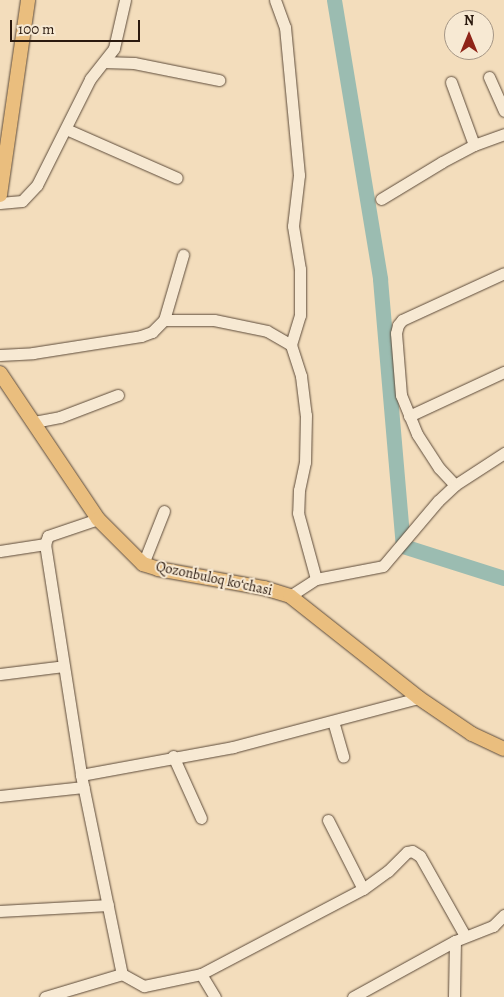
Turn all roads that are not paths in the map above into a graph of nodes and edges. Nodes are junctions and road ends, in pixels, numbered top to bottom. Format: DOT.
graph roads {
  1 [pos="28,0"];
  2 [pos="126,0"];
  3 [pos="275,0"];
  4 [pos="104,62"];
  5 [pos="489,77"];
  6 [pos="219,80"];
  7 [pos="451,82"];
  8 [pos="504,111"];
  9 [pos="66,129"];
  10 [pos="504,134"];
  11 [pos="474,145"];
  12 [pos="177,178"];
  13 [pos="0,195"];
  14 [pos="381,199"];
  15 [pos="0,203"];
  16 [pos="183,256"];
  17 [pos="504,273"];
  18 [pos="164,320"];
  19 [pos="291,345"];
  20 [pos="0,355"];
  21 [pos="504,372"];
  22 [pos="0,373"];
  23 [pos="118,395"];
  24 [pos="409,416"];
  25 [pos="34,422"];
  26 [pos="504,453"];
  27 [pos="455,485"];
  28 [pos="164,511"];
  29 [pos="98,519"];
  30 [pos="45,544"];
  31 [pos="0,550"];
  32 [pos="143,564"];
  33 [pos="316,579"];
  34 [pos="290,596"];
  35 [pos="64,666"];
  36 [pos="0,674"];
  37 [pos="419,698"];
  38 [pos="333,721"];
  39 [pos="504,749"];
  40 [pos="173,756"];
  41 [pos="343,757"];
  42 [pos="81,775"];
  43 [pos="84,788"];
  44 [pos="0,796"];
  45 [pos="201,818"];
  46 [pos="328,820"];
  47 [pos="363,890"];
  48 [pos="108,905"];
  49 [pos="0,911"];
  50 [pos="504,915"];
  51 [pos="460,939"];
  52 [pos="122,974"];
  53 [pos="201,974"];
  54 [pos="144,992"];
  55 [pos="45,997"];
  56 [pos="215,997"];
  57 [pos="354,997"];
  58 [pos="454,997"];
  1 -- 13 [label="main road"];
  2 -- 4 [label="street"];
  3 -- 19 [label="street"];
  4 -- 6 [label="street"];
  4 -- 9 [label="street"];
  5 -- 8 [label="street"];
  7 -- 11 [label="street"];
  9 -- 12 [label="street"];
  9 -- 15 [label="street"];
  10 -- 11 [label="street"];
  11 -- 14 [label="street"];
  16 -- 18 [label="street"];
  17 -- 24 [label="street"];
  18 -- 19 [label="street"];
  18 -- 20 [label="street"];
  19 -- 33 [label="street"];
  21 -- 24 [label="street"];
  22 -- 25 [label="main road, Qozonbuloq koʻchasi"];
  23 -- 25 [label="street"];
  24 -- 27 [label="street"];
  25 -- 29 [label="main road, Qozonbuloq koʻchasi"];
  26 -- 27 [label="street"];
  27 -- 33 [label="street"];
  28 -- 32 [label="street"];
  29 -- 30 [label="street"];
  29 -- 32 [label="main road, Qozonbuloq koʻchasi"];
  30 -- 31 [label="street"];
  30 -- 35 [label="street"];
  32 -- 34 [label="main road, Qozonbuloq koʻchasi"];
  33 -- 34 [label="street"];
  34 -- 37 [label="main road, Qozonbuloq koʻchasi"];
  35 -- 36 [label="street"];
  35 -- 42 [label="street"];
  37 -- 38 [label="street"];
  37 -- 39 [label="main road, Qozonbuloq koʻchasi"];
  38 -- 40 [label="street"];
  38 -- 41 [label="street"];
  40 -- 42 [label="street"];
  40 -- 45 [label="street"];
  42 -- 43 [label="street"];
  43 -- 44 [label="street"];
  43 -- 48 [label="street"];
  46 -- 47 [label="street"];
  47 -- 51 [label="street"];
  47 -- 53 [label="street"];
  48 -- 49 [label="street"];
  48 -- 52 [label="street"];
  50 -- 51 [label="street"];
  51 -- 57 [label="street"];
  51 -- 58 [label="street"];
  52 -- 54 [label="street"];
  52 -- 55 [label="street"];
  53 -- 54 [label="street"];
  53 -- 56 [label="street"];
}
